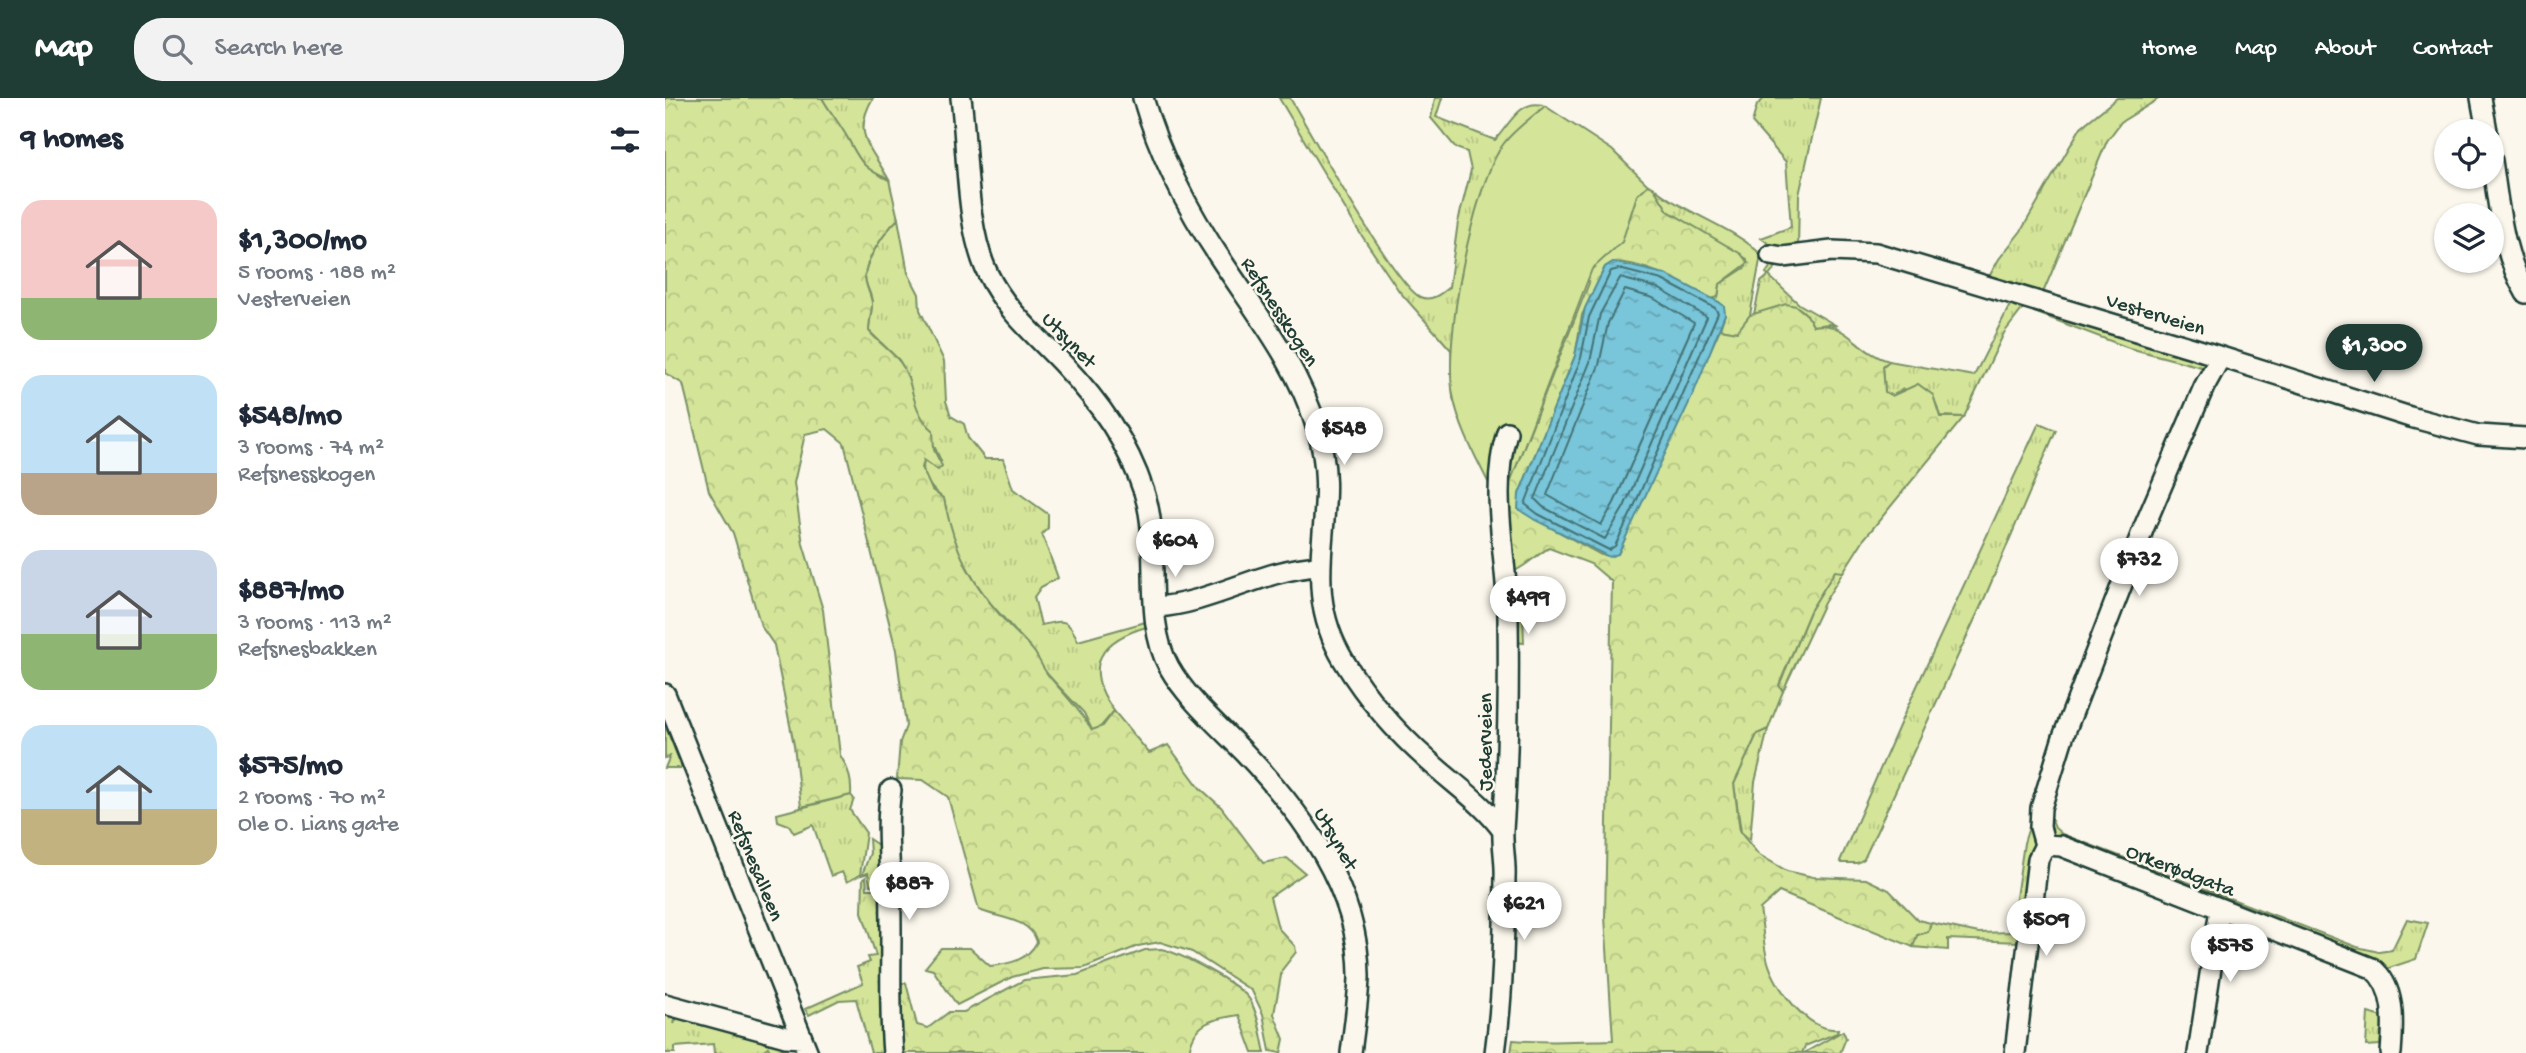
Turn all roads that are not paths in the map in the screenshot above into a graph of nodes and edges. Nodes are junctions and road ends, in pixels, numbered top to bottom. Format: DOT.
graph roads {
  1 [pos="961,98"];
  2 [pos="1143,98"];
  3 [pos="2481,98"];
  4 [pos="2485,119"];
  5 [pos="2497,189"];
  6 [pos="1771,255"];
  7 [pos="2526,293"];
  8 [pos="2220,358"];
  9 [pos="1507,432"];
  10 [pos="2526,438"];
  11 [pos="1319,566"];
  12 [pos="1157,607"];
  13 [pos="665,694"];
  14 [pos="891,790"];
  15 [pos="1503,831"];
  16 [pos="2045,845"];
  17 [pos="2220,909"];
  18 [pos="665,1004"];
  19 [pos="805,1046"];
  20 [pos="893,1053"];
  21 [pos="1351,1053"];
  22 [pos="1495,1053"];
  23 [pos="2015,1053"];
  24 [pos="2198,1053"];
  25 [pos="2391,1053"];
  1 -- 12 [label="street, Utsynet"];
  2 -- 11 [label="street, Refsnesskogen"];
  3 -- 4 [label="street"];
  5 -- 7 [label="street"];
  6 -- 8 [label="street, Vesterveien"];
  8 -- 10 [label="street, Vesterveien"];
  8 -- 16 [label="street"];
  9 -- 15 [label="street, Jederveien"];
  11 -- 12 [label="street"];
  11 -- 15 [label="street, Refsnesskogen"];
  12 -- 21 [label="street, Utsynet"];
  13 -- 19 [label="street, Refsnesalleen"];
  14 -- 20 [label="street"];
  15 -- 22 [label="street, Jederveien"];
  16 -- 17 [label="street, Orkerødgata"];
  16 -- 23 [label="street"];
  17 -- 24 [label="street"];
  17 -- 25 [label="street, Orkerødgata"];
  18 -- 19 [label="street"];
}
